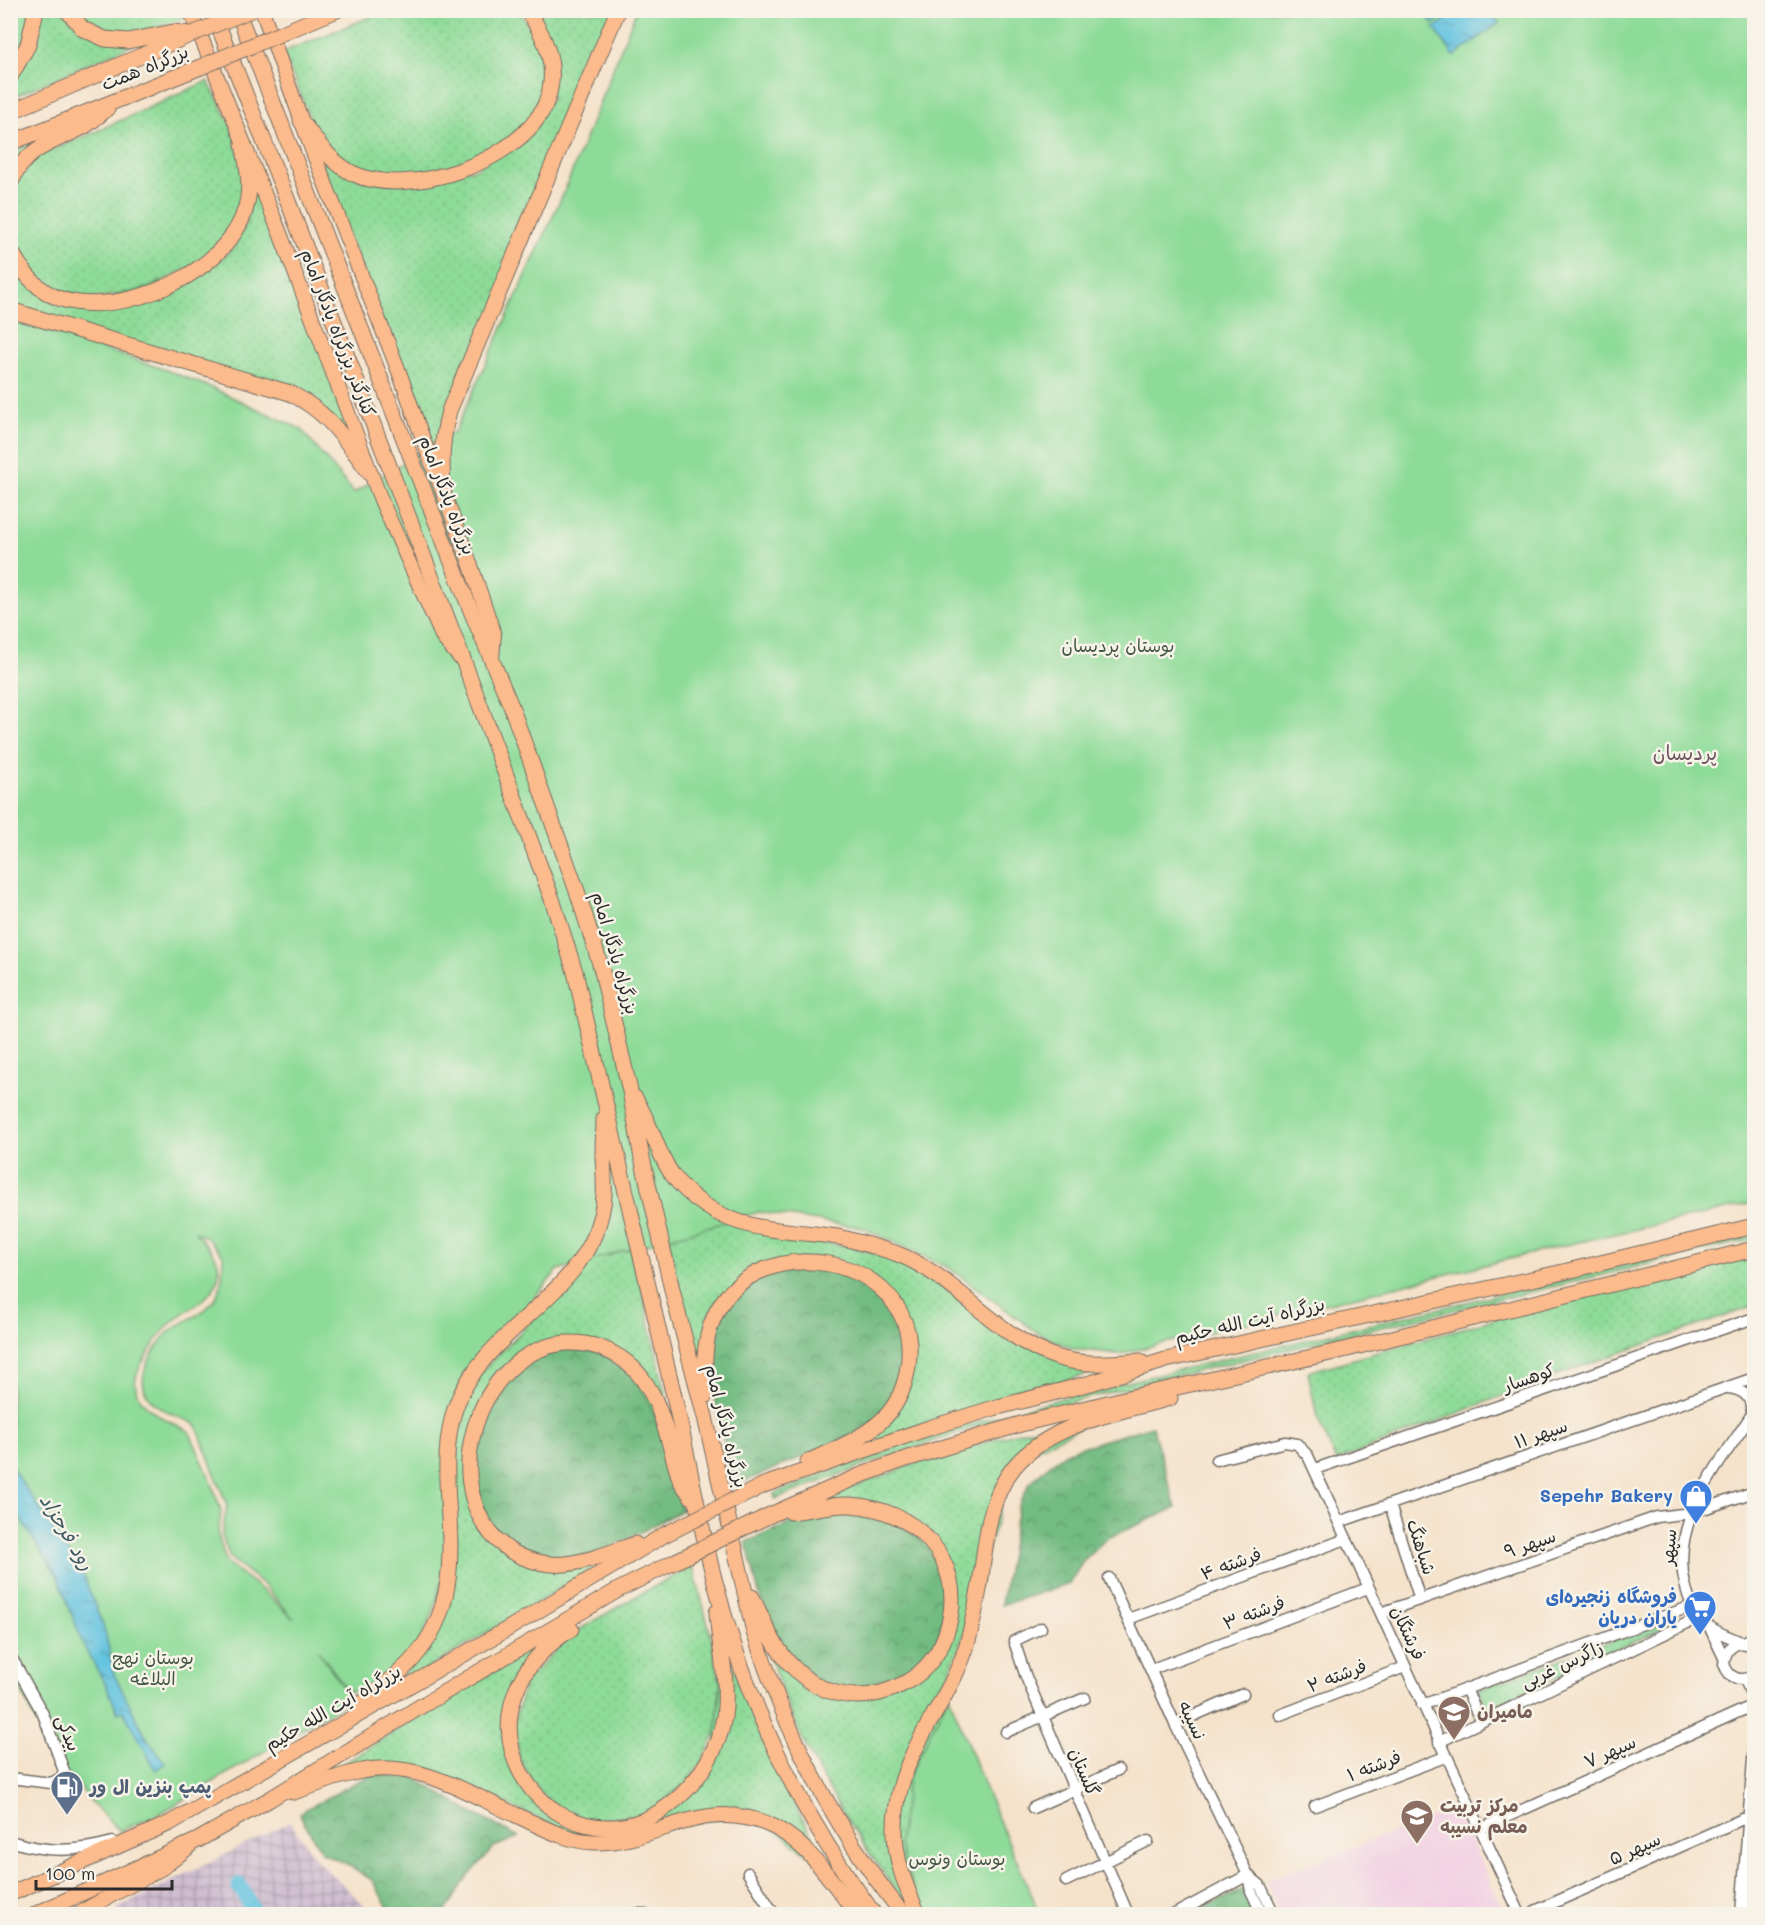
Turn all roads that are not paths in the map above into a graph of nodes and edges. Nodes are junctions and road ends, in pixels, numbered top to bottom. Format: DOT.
graph roads {
  1 [pos="36,10"];
  2 [pos="68,10"];
  3 [pos="190,10"];
  4 [pos="212,10"];
  5 [pos="237,10"];
  6 [pos="251,10"];
  7 [pos="262,10"];
  8 [pos="338,10"];
  9 [pos="527,10"];
  10 [pos="618,10"];
  11 [pos="192,34"];
  12 [pos="10,77"];
  13 [pos="121,99"];
  14 [pos="10,111"];
  15 [pos="301,121"];
  16 [pos="10,143"];
  17 [pos="243,144"];
  18 [pos="10,184"];
  19 [pos="10,249"];
  20 [pos="10,310"];
  21 [pos="370,473"];
  22 [pos="444,490"];
  23 [pos="492,661"];
  24 [pos="464,662"];
  25 [pos="630,1091"];
  26 [pos="605,1101"];
  27 [pos="1755,1226"];
  28 [pos="1755,1249"];
  29 [pos="1755,1318"];
  30 [pos="1340,1351"];
  31 [pos="1166,1360"];
  32 [pos="1755,1378"];
  33 [pos="1725,1388"];
  34 [pos="1753,1413"];
  35 [pos="705,1417"];
  36 [pos="1216,1460"];
  37 [pos="1315,1469"];
  38 [pos="764,1485"];
  39 [pos="1755,1491"];
  40 [pos="697,1504"];
  41 [pos="1390,1505"];
  42 [pos="1691,1513"];
  43 [pos="770,1515"];
  44 [pos="1339,1522"];
  45 [pos="664,1535"];
  46 [pos="1346,1539"];
  47 [pos="740,1573"];
  48 [pos="1109,1578"];
  49 [pos="715,1582"];
  50 [pos="1368,1588"];
  51 [pos="618,1590"];
  52 [pos="1420,1600"];
  53 [pos="1692,1606"];
  54 [pos="1381,1613"];
  55 [pos="1700,1617"];
  56 [pos="1128,1619"];
  57 [pos="1709,1626"];
  58 [pos="1041,1629"];
  59 [pos="1755,1636"];
  60 [pos="1743,1643"];
  61 [pos="1755,1648"];
  62 [pos="10,1655"];
  63 [pos="1724,1658"];
  64 [pos="1405,1667"];
  65 [pos="1152,1670"];
  66 [pos="1750,1677"];
  67 [pos="1466,1689"];
  68 [pos="1244,1694"];
  69 [pos="1085,1698"];
  70 [pos="1755,1703"];
  71 [pos="1422,1705"];
  72 [pos="1280,1716"];
  73 [pos="1043,1717"];
  74 [pos="1480,1722"];
  75 [pos="1176,1724"];
  76 [pos="1006,1732"];
  77 [pos="322,1737"];
  78 [pos="1439,1742"];
  79 [pos="1755,1747"];
  80 [pos="1445,1756"];
  81 [pos="1754,1756"];
  82 [pos="1118,1770"];
  83 [pos="10,1778"];
  84 [pos="1074,1790"];
  85 [pos="270,1799"];
  86 [pos="1315,1806"];
  87 [pos="1033,1808"];
  88 [pos="1752,1815"];
  89 [pos="170,1823"];
  90 [pos="1480,1829"];
  91 [pos="198,1840"];
  92 [pos="10,1841"];
  93 [pos="1148,1841"];
  94 [pos="1106,1862"];
  95 [pos="1751,1865"];
  96 [pos="748,1873"];
  97 [pos="1248,1875"];
  98 [pos="1066,1881"];
  99 [pos="10,1894"];
  100 [pos="1535,1911"];
  101 [pos="36,1914"];
  102 [pos="79,1914"];
  103 [pos="634,1914"];
  104 [pos="645,1914"];
  105 [pos="774,1914"];
  106 [pos="857,1914"];
  107 [pos="874,1914"];
  108 [pos="903,1914"];
  109 [pos="918,1914"];
  110 [pos="1128,1914"];
  111 [pos="1175,1914"];
  112 [pos="1262,1914"];
  113 [pos="1274,1914"];
  114 [pos="1520,1914"];
  115 [pos="1741,1914"];
  116 [pos="1750,1914"];
  1 -- 12 [label="highway"];
  2 -- 11 [label="highway"];
  3 -- 17 [label="main road, کنارگذر بزرگراه یادگار امام"];
  4 -- 24 [label="highway"];
  5 -- 23 [label="highway, بزرگراه یادگار امام"];
  6 -- 11 [label="highway, بزرگراه همت, bridge"];
  7 -- 15 [label="main road"];
  8 -- 13 [label="highway, بزرگراه همت, bridge"];
  9 -- 15 [label="highway"];
  10 -- 22 [label="highway"];
  11 -- 14 [label="highway, بزرگراه همت"];
  13 -- 16 [label="highway, بزرگراه همت"];
  13 -- 18 [label="highway"];
  15 -- 22 [label="main road"];
  17 -- 19 [label="highway"];
  17 -- 21 [label="main road, کنارگذر بزرگراه یادگار امام"];
  20 -- 21 [label="highway"];
  21 -- 24 [label="main road, کنارگذر بزرگراه یادگار امام"];
  22 -- 23 [label="main road"];
  23 -- 25 [label="highway, بزرگراه یادگار امام"];
  24 -- 26 [label="highway"];
  25 -- 31 [label="highway"];
  25 -- 35 [label="highway, بزرگراه یادگار امام"];
  26 -- 40 [label="highway"];
  26 -- 77 [label="highway"];
  27 -- 31 [label="highway, بزرگراه آیت الله حکیم"];
  28 -- 30 [label="highway"];
  29 -- 37 [label="street, کوهسار"];
  30 -- 43 [label="highway"];
  30 -- 109 [label="highway"];
  31 -- 38 [label="highway, بزرگراه آیت الله حکیم"];
  32 -- 33 [label="street, سپهر ۱۱"];
  33 -- 34 [label="street"];
  33 -- 41 [label="street, سپهر ۱۱"];
  34 -- 42 [label="street, سپهر"];
  35 -- 38 [label="highway"];
  35 -- 47 [label="highway, بزرگراه یادگار امام"];
  36 -- 37 [label="street, فرشتگان"];
  37 -- 44 [label="street, فرشتگان"];
  38 -- 45 [label="highway, bridge"];
  39 -- 42 [label="street, سپهر ۹"];
  40 -- 45 [label="highway"];
  40 -- 49 [label="highway"];
  41 -- 44 [label="street, سپهر ۱۱"];
  41 -- 52 [label="street, شباهنگ"];
  42 -- 52 [label="street, سپهر ۹"];
  42 -- 53 [label="street, سپهر"];
  43 -- 47 [label="highway"];
  43 -- 51 [label="highway, bridge"];
  44 -- 46 [label="street, فرشتگان"];
  45 -- 77 [label="highway, بزرگراه آیت الله حکیم"];
  46 -- 50 [label="street, فرشتگان"];
  46 -- 56 [label="street, فرشته ۴"];
  47 -- 108 [label="highway, بزرگراه یادگار امام"];
  48 -- 56 [label="street, نسیبه"];
  49 -- 51 [label="highway"];
  49 -- 107 [label="highway"];
  50 -- 54 [label="street, فرشتگان"];
  50 -- 65 [label="street, فرشته ۳"];
  51 -- 85 [label="highway"];
  52 -- 54 [label="street, سپهر ۹"];
  53 -- 55 [label="street, سپهر"];
  53 -- 67 [label="street, زاگرس غربی"];
  54 -- 64 [label="street, فرشتگان"];
  55 -- 57 [label="street, سپهر"];
  55 -- 74 [label="street, زاگرس غربی"];
  56 -- 65 [label="street, نسیبه"];
  57 -- 60 [label="street"];
  57 -- 63 [label="street"];
  58 -- 73 [label="street, گلستان"];
  59 -- 60 [label="street"];
  60 -- 61 [label="street"];
  60 -- 63 [label="street"];
  62 -- 83 [label="street, بیدکی"];
  63 -- 66 [label="street"];
  64 -- 71 [label="street, فرشتگان"];
  64 -- 72 [label="street, فرشته ۲"];
  65 -- 75 [label="street, نسیبه"];
  66 -- 70 [label="street"];
  67 -- 71 [label="street, زاگرس غربی"];
  67 -- 74 [label="street"];
  68 -- 75 [label="street"];
  69 -- 73 [label="street"];
  70 -- 90 [label="street, سپهر ۷"];
  71 -- 78 [label="street, فرشتگان"];
  73 -- 76 [label="street"];
  73 -- 84 [label="street, گلستان"];
  74 -- 78 [label="street, زاگرس غربی"];
  75 -- 97 [label="street, نسیبه"];
  77 -- 89 [label="highway, بزرگراه آیت الله حکیم"];
  78 -- 80 [label="street, فرشتگان"];
  79 -- 81 [label="street"];
  80 -- 86 [label="street, فرشته ۱"];
  80 -- 90 [label="street, فرشتگان"];
  81 -- 88 [label="street"];
  82 -- 84 [label="street"];
  84 -- 87 [label="street"];
  84 -- 94 [label="street, گلستان"];
  85 -- 91 [label="highway"];
  85 -- 106 [label="highway"];
  88 -- 95 [label="street"];
  88 -- 100 [label="street, سپهر ۵"];
  89 -- 92 [label="street"];
  89 -- 99 [label="highway, بزرگراه آیت الله حکیم"];
  90 -- 114 [label="street, فرشتگان"];
  91 -- 101 [label="highway"];
  91 -- 102 [label="main road"];
  93 -- 94 [label="street"];
  94 -- 98 [label="street"];
  94 -- 110 [label="street, گلستان"];
  95 -- 115 [label="street"];
  95 -- 116 [label="street"];
  96 -- 105 [label="street"];
  97 -- 111 [label="street"];
  97 -- 112 [label="street"];
  97 -- 113 [label="street"];
  103 -- 104 [label="street"];
}
